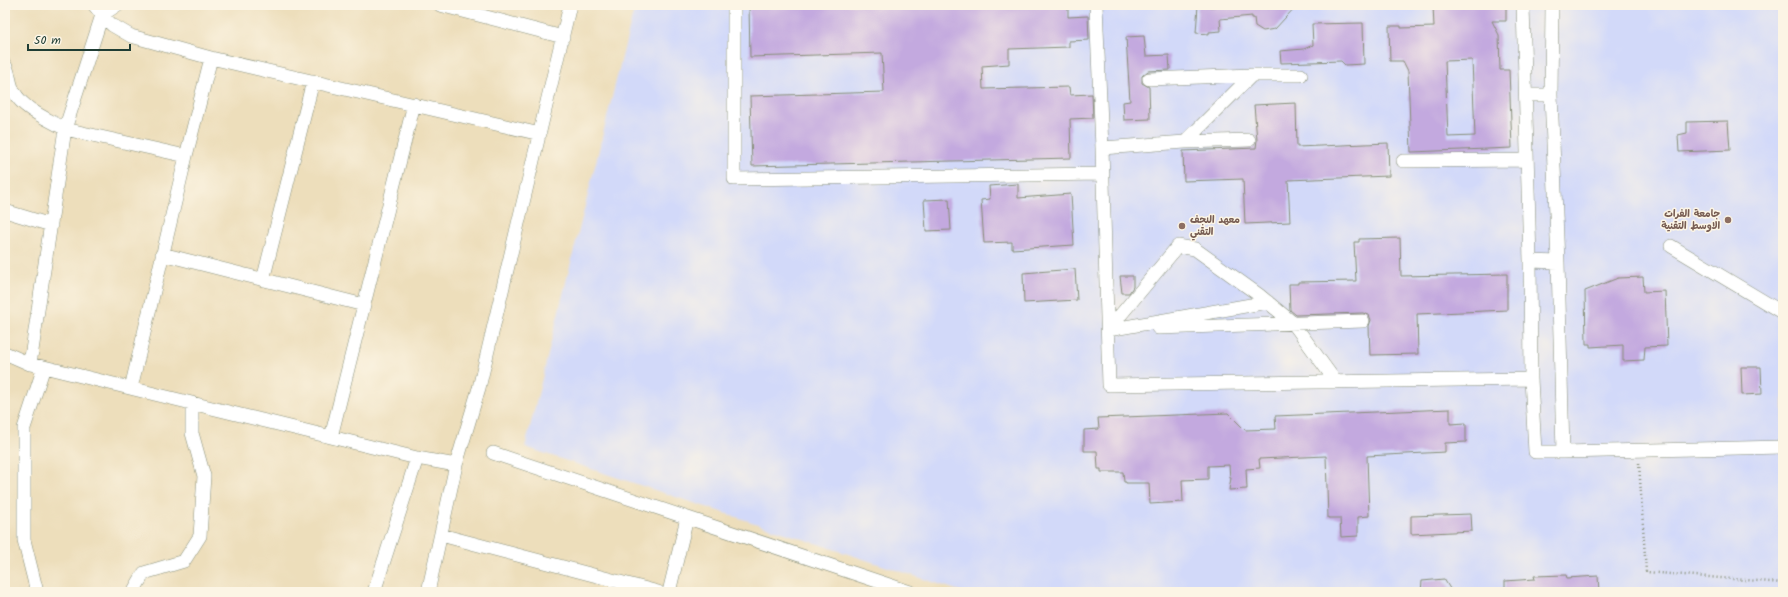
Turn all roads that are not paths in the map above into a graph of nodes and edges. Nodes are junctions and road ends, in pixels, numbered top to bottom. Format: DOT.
graph roads {
  1 [pos="117,5"];
  2 [pos="440,5"];
  3 [pos="570,5"];
  4 [pos="734,5"];
  5 [pos="1096,5"];
  6 [pos="1523,5"];
  7 [pos="1552,5"];
  8 [pos="98,10"];
  9 [pos="563,37"];
  10 [pos="211,58"];
  11 [pos="6,67"];
  12 [pos="1301,74"];
  13 [pos="1252,75"];
  14 [pos="1149,79"];
  15 [pos="313,81"];
  16 [pos="1526,95"];
  17 [pos="1551,95"];
  18 [pos="414,104"];
  19 [pos="65,129"];
  20 [pos="540,134"];
  21 [pos="1249,140"];
  22 [pos="1186,142"];
  23 [pos="1102,148"];
  24 [pos="186,156"];
  25 [pos="1526,160"];
  26 [pos="1403,161"];
  27 [pos="1103,174"];
  28 [pos="5,211"];
  29 [pos="51,225"];
  30 [pos="1671,246"];
  31 [pos="162,254"];
  32 [pos="1530,261"];
  33 [pos="1558,262"];
  34 [pos="263,280"];
  35 [pos="1268,302"];
  36 [pos="364,305"];
  37 [pos="1783,313"];
  38 [pos="1363,321"];
  39 [pos="1293,323"];
  40 [pos="1108,330"];
  41 [pos="5,353"];
  42 [pos="30,364"];
  43 [pos="44,367"];
  44 [pos="1530,379"];
  45 [pos="1336,382"];
  46 [pos="131,388"];
  47 [pos="192,403"];
  48 [pos="331,437"];
  49 [pos="1783,447"];
  50 [pos="1563,452"];
  51 [pos="493,453"];
  52 [pos="417,458"];
  53 [pos="456,465"];
  54 [pos="687,518"];
  55 [pos="441,535"];
  56 [pos="37,592"];
  57 [pos="133,592"];
  58 [pos="374,592"];
  59 [pos="428,592"];
  60 [pos="658,592"];
  61 [pos="669,592"];
  62 [pos="910,592"];
  1 -- 8 [label="street"];
  2 -- 9 [label="street"];
  3 -- 9 [label="street"];
  4 -- 27 [label="street"];
  5 -- 23 [label="street"];
  6 -- 16 [label="street"];
  7 -- 17 [label="street"];
  8 -- 10 [label="street"];
  8 -- 19 [label="street"];
  9 -- 20 [label="street"];
  10 -- 15 [label="street"];
  10 -- 24 [label="street"];
  11 -- 19 [label="street"];
  12 -- 13 [label="street"];
  13 -- 14 [label="street"];
  13 -- 22 [label="street"];
  15 -- 18 [label="street"];
  15 -- 34 [label="street"];
  16 -- 17 [label="street"];
  16 -- 25 [label="street"];
  17 -- 33 [label="street"];
  18 -- 20 [label="street"];
  18 -- 36 [label="street"];
  19 -- 24 [label="street"];
  19 -- 29 [label="street"];
  20 -- 53 [label="street"];
  21 -- 22 [label="street"];
  22 -- 23 [label="street"];
  23 -- 27 [label="street"];
  24 -- 31 [label="street"];
  25 -- 26 [label="street"];
  25 -- 32 [label="street"];
  27 -- 40 [label="street"];
  28 -- 29 [label="street"];
  29 -- 42 [label="street"];
  30 -- 37 [label="street"];
  31 -- 34 [label="street"];
  31 -- 46 [label="street"];
  32 -- 33 [label="street"];
  32 -- 44 [label="street"];
  33 -- 50 [label="street"];
  34 -- 36 [label="street"];
  35 -- 39 [label="street"];
  35 -- 40 [label="street"];
  35 -- 40 [label="street"];
  36 -- 48 [label="street"];
  38 -- 39 [label="street"];
  39 -- 40 [label="street"];
  39 -- 45 [label="street"];
  40 -- 45 [label="street"];
  41 -- 42 [label="street"];
  42 -- 43 [label="street"];
  43 -- 46 [label="street"];
  43 -- 56 [label="street"];
  44 -- 45 [label="street"];
  44 -- 50 [label="street"];
  46 -- 47 [label="street"];
  47 -- 48 [label="street"];
  47 -- 57 [label="street"];
  48 -- 52 [label="street"];
  49 -- 50 [label="street"];
  51 -- 54 [label="street"];
  52 -- 53 [label="street"];
  52 -- 58 [label="street"];
  53 -- 55 [label="street"];
  54 -- 61 [label="street"];
  54 -- 62 [label="street"];
  55 -- 59 [label="street"];
  55 -- 60 [label="street"];
}
